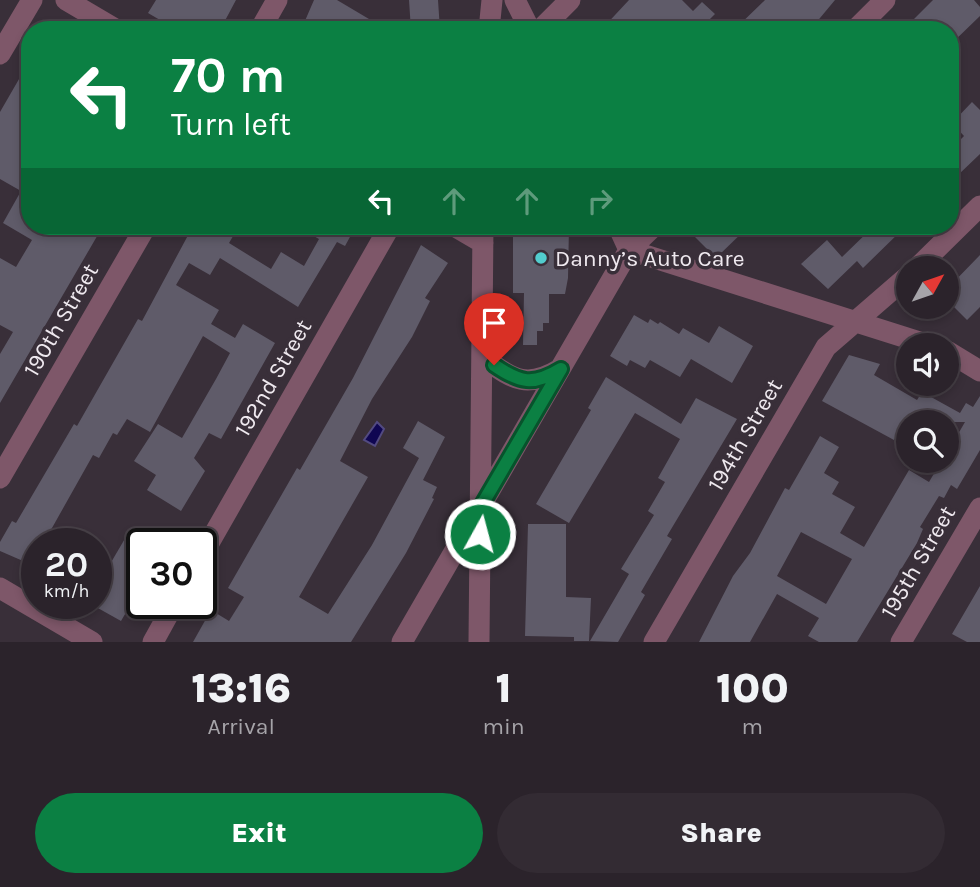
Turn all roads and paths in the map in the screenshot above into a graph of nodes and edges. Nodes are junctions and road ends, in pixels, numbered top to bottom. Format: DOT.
graph roads {
  1 [pos="32,0"];
  2 [pos="66,0"];
  3 [pos="278,0"];
  4 [pos="492,0"];
  5 [pos="515,0"];
  6 [pos="570,0"];
  7 [pos="885,0"];
  8 [pos="102,21"];
  9 [pos="265,21"];
  10 [pos="490,21"];
  11 [pos="526,21"];
  12 [pos="549,21"];
  13 [pos="864,21"];
  14 [pos="0,54"];
  15 [pos="980,206"];
  16 [pos="959,227"];
  17 [pos="141,235"];
  18 [pos="385,235"];
  19 [pos="483,235"];
  20 [pos="622,235"];
  21 [pos="645,235"];
  22 [pos="951,235"];
  23 [pos="629,250"];
  24 [pos="929,256"];
  25 [pos="896,287"];
  26 [pos="856,322"];
  27 [pos="896,335"];
  28 [pos="482,357"];
  29 [pos="959,358"];
  30 [pos="561,369"];
  31 [pos="980,371"];
  32 [pos="0,478"];
  33 [pos="480,508"];
  34 [pos="980,508"];
  35 [pos="217,529"];
  36 [pos="0,588"];
  37 [pos="166,619"];
  38 [pos="93,642"];
  39 [pos="153,642"];
  40 [pos="402,642"];
  41 [pos="479,642"];
  42 [pos="654,642"];
  43 [pos="901,642"];
  1 -- 14 [label="street"];
  2 -- 8 [label="street"];
  3 -- 9 [label="street"];
  4 -- 10 [label="street"];
  5 -- 11 [label="street"];
  6 -- 12 [label="street"];
  7 -- 13 [label="street"];
  15 -- 16 [label="street"];
  17 -- 32 [label="street, 190th Street"];
  18 -- 35 [label="street, 192nd Street"];
  19 -- 28 [label="street"];
  20 -- 23 [label="street"];
  21 -- 23 [label="street"];
  22 -- 24 [label="street"];
  23 -- 26 [label="street"];
  23 -- 30 [label="street"];
  25 -- 26 [label="street, 194th Street"];
  26 -- 27 [label="street"];
  26 -- 42 [label="street, 194th Street"];
  28 -- 30 [label="street"];
  28 -- 33 [label="street"];
  29 -- 31 [label="street"];
  30 -- 33 [label="street"];
  33 -- 40 [label="street"];
  33 -- 41 [label="street"];
  34 -- 43 [label="street, 195th Street"];
  36 -- 38 [label="street"];
  37 -- 39 [label="street"];
}
